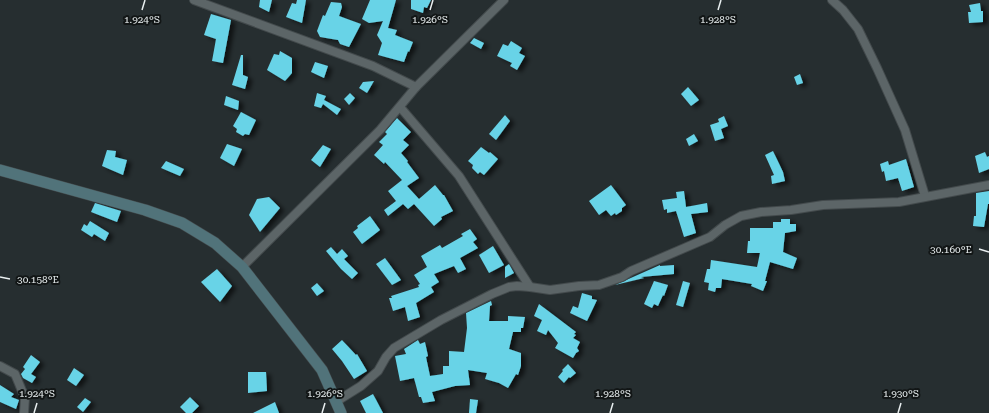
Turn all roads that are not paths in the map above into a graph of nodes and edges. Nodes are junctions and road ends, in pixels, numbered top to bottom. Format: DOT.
graph roads {
  1 [pos="194,0"];
  2 [pos="504,0"];
  3 [pos="832,0"];
  4 [pos="416,87"];
  5 [pos="400,107"];
  6 [pos="0,170"];
  7 [pos="989,185"];
  8 [pos="925,196"];
  9 [pos="242,267"];
  10 [pos="530,287"];
  11 [pos="0,366"];
  12 [pos="337,401"];
  13 [pos="24,413"];
  14 [pos="342,413"];
  1 -- 4 [label="street"];
  2 -- 4 [label="street"];
  3 -- 8 [label="street"];
  4 -- 5 [label="street"];
  5 -- 9 [label="street"];
  5 -- 10 [label="street"];
  6 -- 9 [label="main road"];
  7 -- 8 [label="street"];
  8 -- 10 [label="street"];
  9 -- 12 [label="main road"];
  10 -- 12 [label="street"];
  11 -- 13 [label="street"];
  12 -- 14 [label="main road"];
}
